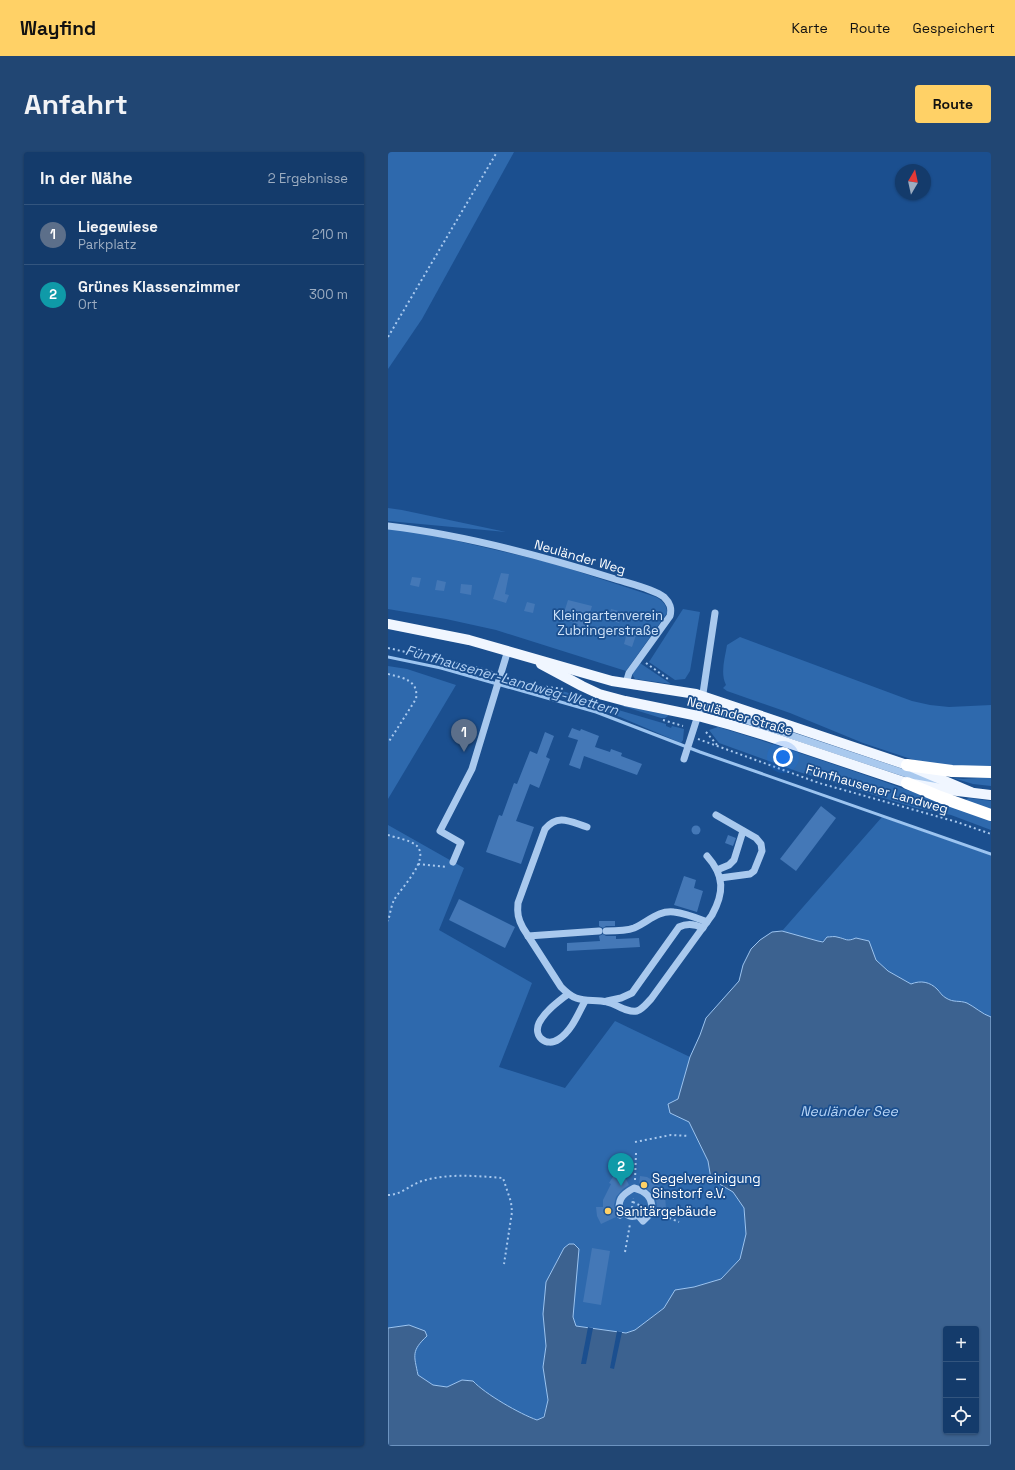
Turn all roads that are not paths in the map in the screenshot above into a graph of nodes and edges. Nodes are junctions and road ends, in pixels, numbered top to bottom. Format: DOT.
graph roads {
  1 [pos="388,526"];
  2 [pos="715,613"];
  3 [pos="388,624"];
  4 [pos="508,650"];
  5 [pos="626,683"];
  6 [pos="701,701"];
  7 [pos="698,716"];
  8 [pos="684,759"];
  9 [pos="907,765"];
  10 [pos="991,772"];
  11 [pos="907,783"];
  12 [pos="971,792"];
  13 [pos="991,794"];
  14 [pos="716,815"];
  15 [pos="991,816"];
  16 [pos="587,827"];
  17 [pos="743,831"];
  18 [pos="707,856"];
  19 [pos="452,864"];
  20 [pos="717,870"];
  21 [pos="720,878"];
  22 [pos="707,922"];
  23 [pos="703,928"];
  24 [pos="528,936"];
  25 [pos="568,994"];
  26 [pos="585,1001"];
  27 [pos="605,1001"];
  28 [pos="632,1217"];
  1 -- 5 [label="street, Neuländer Weg"];
  2 -- 6 [label="street"];
  3 -- 4 [label="main road, Neuländer Straße"];
  4 -- 5 [label="main road, Neuländer Straße"];
  4 -- 7 [label="main road, Neuländer Straße"];
  4 -- 19 [label="street"];
  5 -- 6 [label="main road, Neuländer Straße"];
  6 -- 7 [label="street"];
  6 -- 9 [label="main road, Neuländer Straße"];
  6 -- 12 [label="street"];
  7 -- 8 [label="street"];
  7 -- 11 [label="main road, Neuländer Straße"];
  9 -- 10 [label="highway"];
  9 -- 12 [label="main road, Neuländer Straße"];
  11 -- 12 [label="main road, Neuländer Straße"];
  11 -- 15 [label="highway"];
  12 -- 13 [label="main road, Neuländer Straße"];
  14 -- 17 [label="street"];
  16 -- 24 [label="street"];
  17 -- 20 [label="street"];
  17 -- 21 [label="street"];
  18 -- 20 [label="street"];
  20 -- 21 [label="street"];
  21 -- 22 [label="street"];
  22 -- 23 [label="street"];
  22 -- 24 [label="street"];
  23 -- 27 [label="street"];
  23 -- 27 [label="street"];
  24 -- 25 [label="street"];
  25 -- 26 [label="street"];
  25 -- 26 [label="street"];
  26 -- 27 [label="street"];
  28 -- 28 [label="street"];
}
